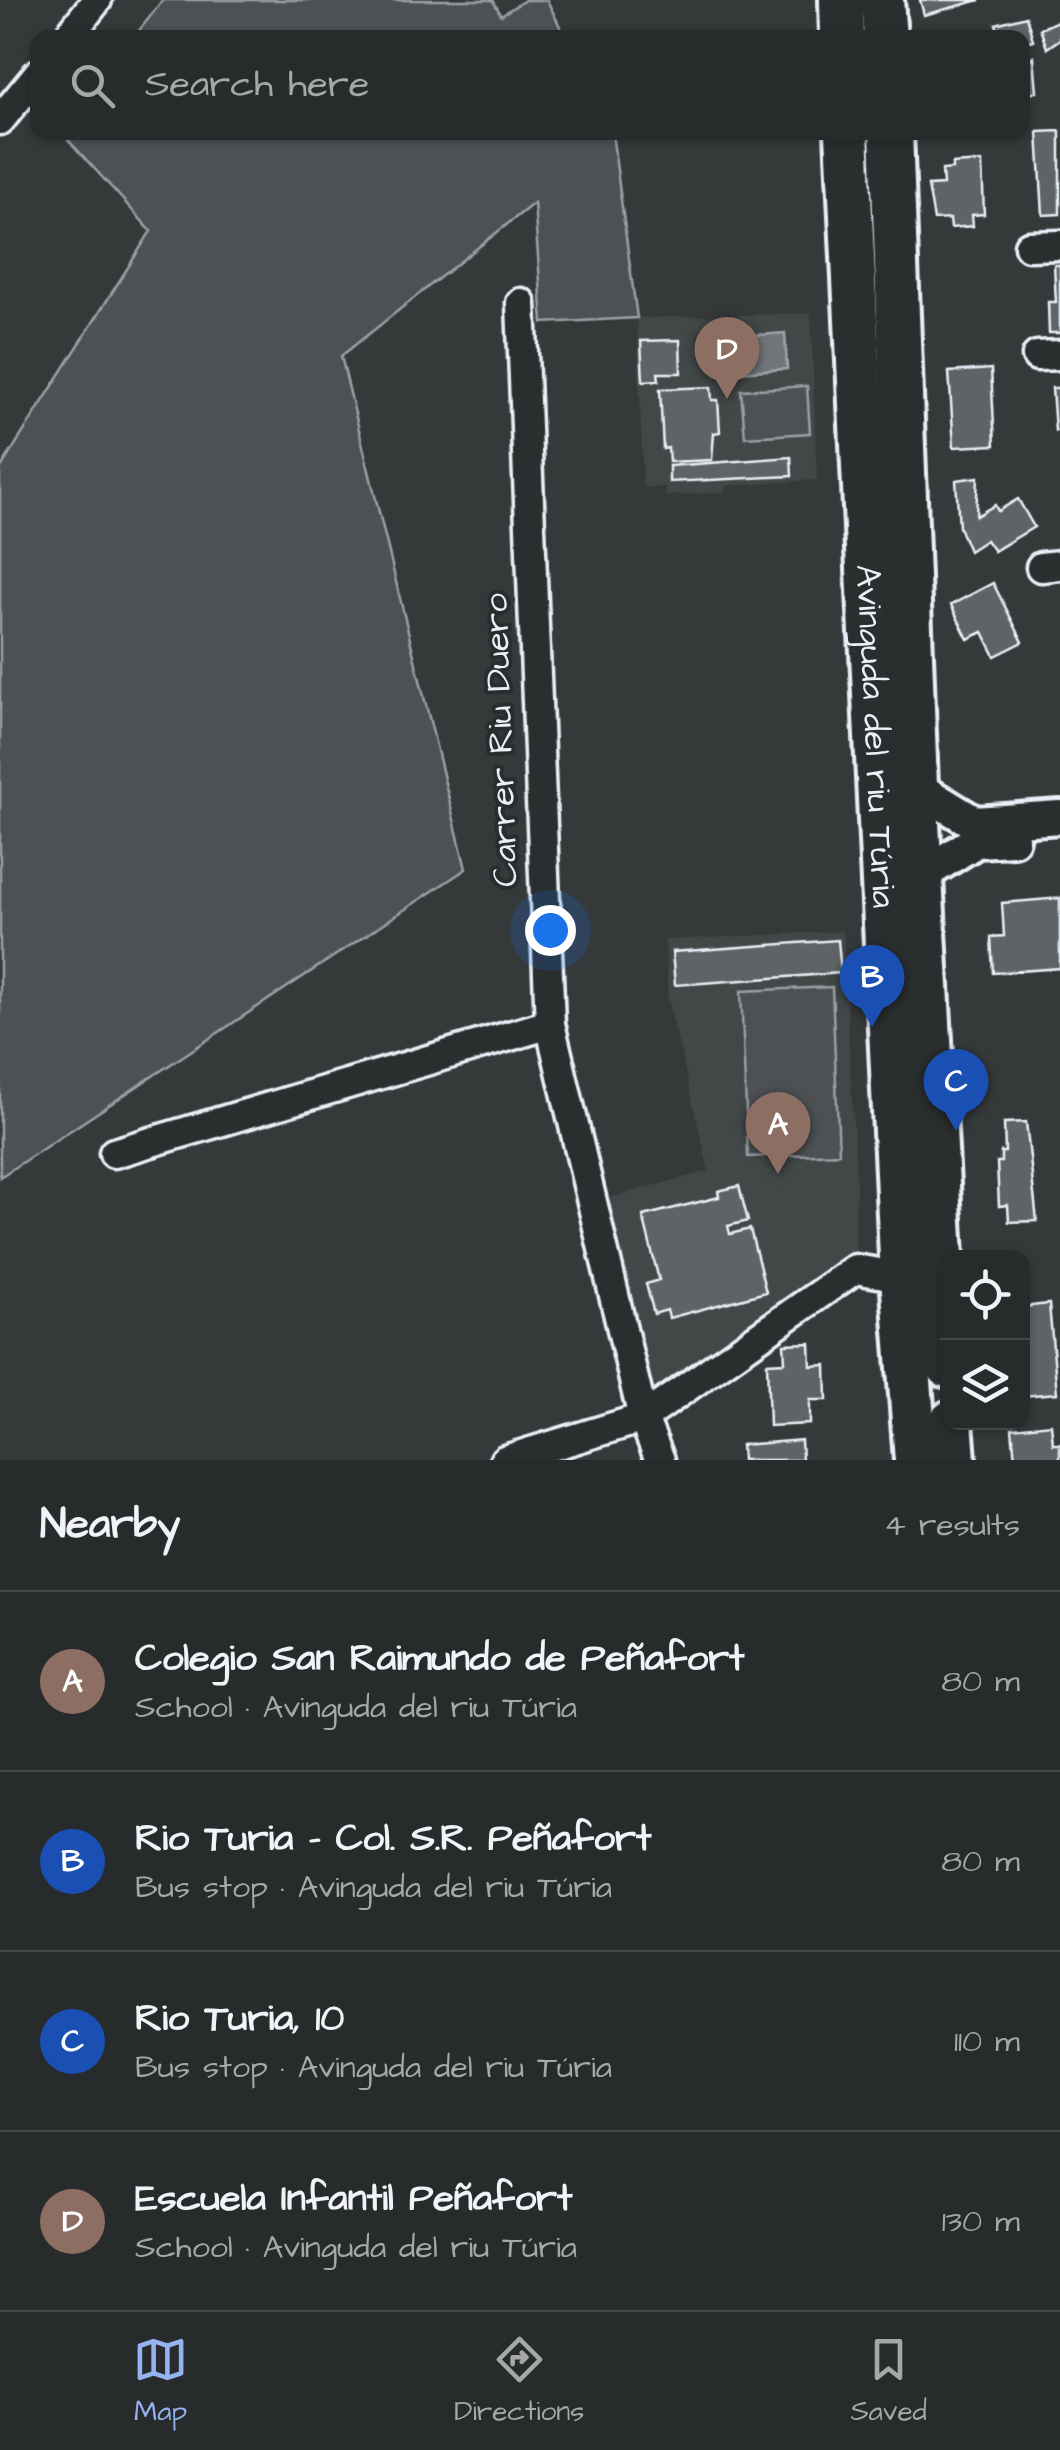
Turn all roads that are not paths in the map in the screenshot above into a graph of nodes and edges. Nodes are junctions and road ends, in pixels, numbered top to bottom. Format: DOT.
graph roads {
  1 [pos="97,0"];
  2 [pos="840,0"];
  3 [pos="882,0"];
  4 [pos="73,30"];
  5 [pos="842,30"];
  6 [pos="884,30"];
  7 [pos="30,84"];
  8 [pos="0,120"];
  9 [pos="846,140"];
  10 [pos="891,140"];
  11 [pos="1060,244"];
  12 [pos="1030,246"];
  13 [pos="521,303"];
  14 [pos="916,787"];
  15 [pos="1060,816"];
  16 [pos="1060,836"];
  17 [pos="922,875"];
  18 [pos="550,1024"];
  19 [pos="114,1153"];
  20 [pos="902,1277"];
  21 [pos="946,1340"];
  22 [pos="643,1418"];
  23 [pos="952,1430"];
  24 [pos="505,1460"];
  25 [pos="660,1460"];
  26 [pos="916,1460"];
  27 [pos="954,1460"];
  1 -- 4 [label="street"];
  2 -- 5 [label="main road"];
  3 -- 6 [label="main road"];
  7 -- 8 [label="street"];
  9 -- 20 [label="main road, Avinguda del riu Túria"];
  10 -- 14 [label="main road, Avinguda del riu Túria"];
  11 -- 12 [label="street"];
  13 -- 18 [label="street, Carrer Riu Duero"];
  14 -- 15 [label="street"];
  14 -- 17 [label="main road, Avinguda del riu Túria"];
  16 -- 17 [label="street"];
  17 -- 21 [label="main road, Avinguda del riu Túria"];
  18 -- 19 [label="street"];
  18 -- 22 [label="street, Carrer Riu Duero"];
  20 -- 22 [label="street"];
  20 -- 26 [label="main road, Avinguda del riu Túria"];
  22 -- 24 [label="street"];
  22 -- 25 [label="street, Carrer Riu Duero"];
  23 -- 27 [label="main road"];
}
